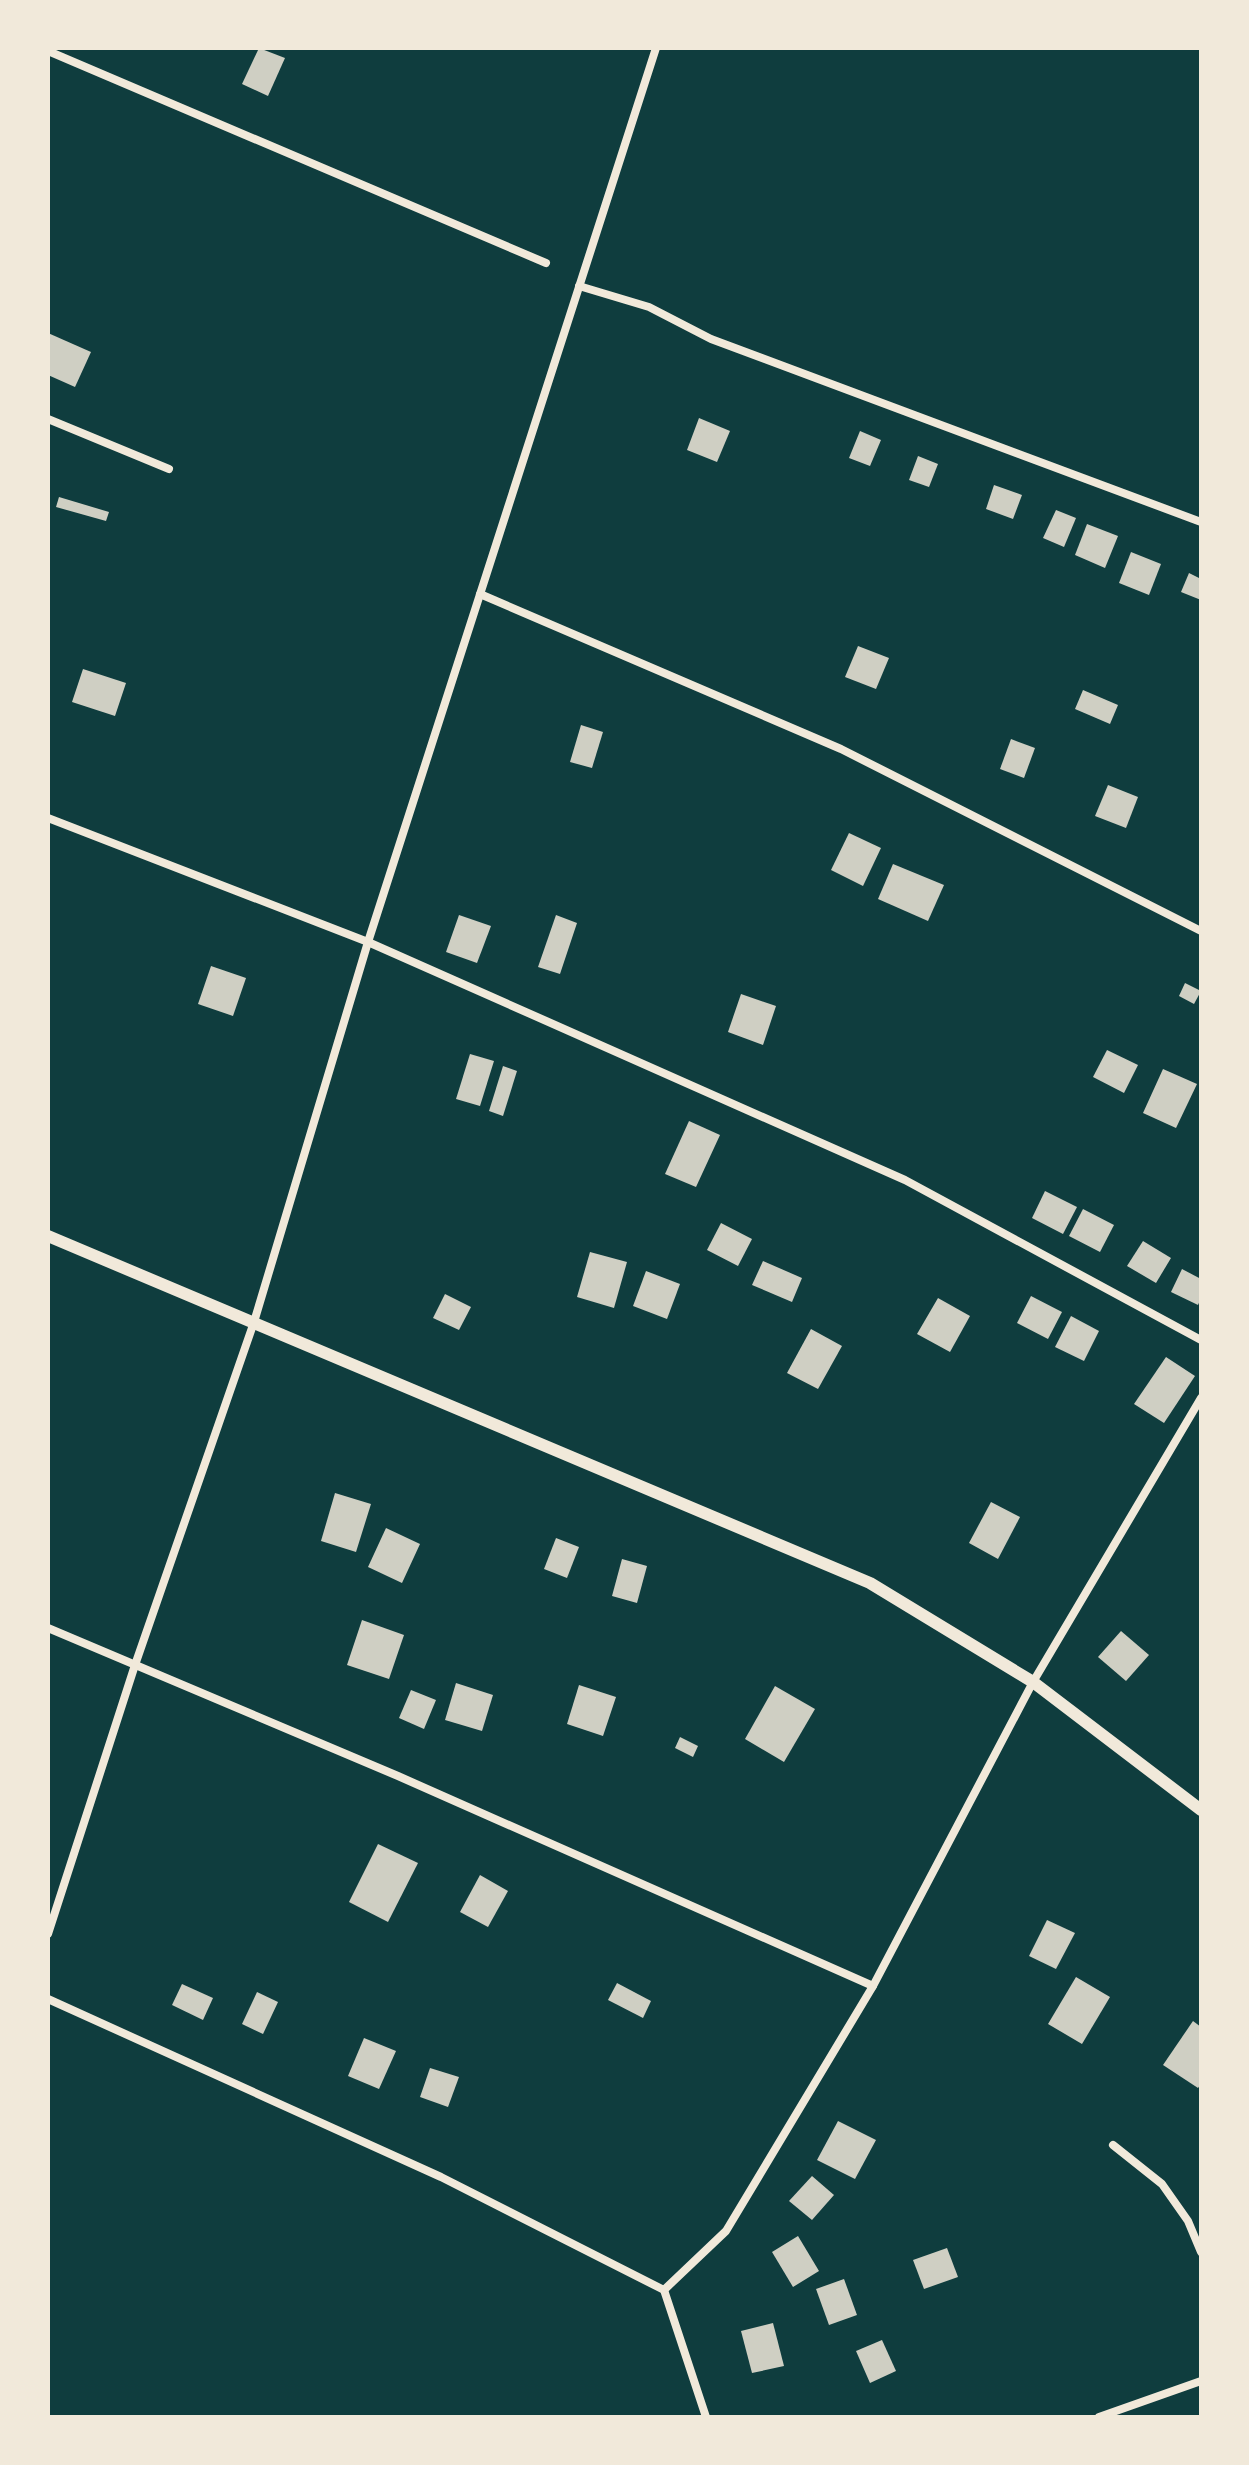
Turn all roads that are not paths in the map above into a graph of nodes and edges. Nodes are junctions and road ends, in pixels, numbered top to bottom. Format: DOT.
graph roads {
  1 [pos="656,48"];
  2 [pos="48,51"];
  3 [pos="546,263"];
  4 [pos="579,286"];
  5 [pos="48,419"];
  6 [pos="169,469"];
  7 [pos="1201,522"];
  8 [pos="480,594"];
  9 [pos="48,818"];
  10 [pos="1201,931"];
  11 [pos="368,942"];
  12 [pos="48,1236"];
  13 [pos="254,1322"];
  14 [pos="1201,1340"];
  15 [pos="1201,1398"];
  16 [pos="48,1628"];
  17 [pos="135,1665"];
  18 [pos="1033,1682"];
  19 [pos="1201,1810"];
  20 [pos="48,1934"];
  21 [pos="873,1986"];
  22 [pos="48,1999"];
  23 [pos="1113,2145"];
  24 [pos="1201,2252"];
  25 [pos="664,2290"];
  26 [pos="1201,2381"];
  27 [pos="706,2417"];
  28 [pos="1099,2417"];
  1 -- 4 [label="street"];
  2 -- 3 [label="street"];
  4 -- 7 [label="street"];
  4 -- 8 [label="street"];
  5 -- 6 [label="street"];
  8 -- 10 [label="street"];
  8 -- 11 [label="street"];
  9 -- 11 [label="street"];
  11 -- 13 [label="street"];
  11 -- 14 [label="street"];
  12 -- 13 [label="street"];
  13 -- 17 [label="street"];
  13 -- 18 [label="street"];
  15 -- 18 [label="street"];
  16 -- 17 [label="street"];
  17 -- 20 [label="street"];
  17 -- 21 [label="street"];
  18 -- 19 [label="street"];
  18 -- 21 [label="street"];
  21 -- 25 [label="street"];
  22 -- 25 [label="street"];
  23 -- 24 [label="street"];
  25 -- 27 [label="street"];
  26 -- 28 [label="street"];
}
